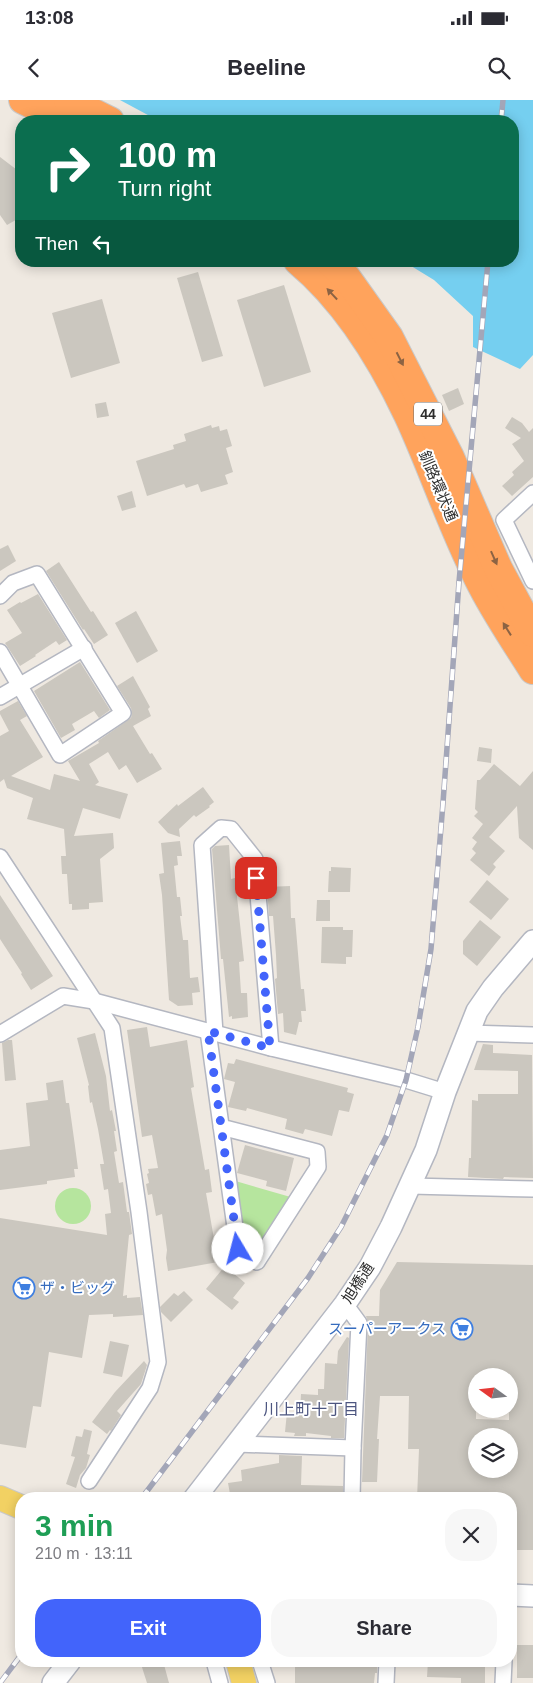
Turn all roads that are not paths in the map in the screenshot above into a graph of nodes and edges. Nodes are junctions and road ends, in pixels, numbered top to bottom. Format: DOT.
graph roads {
  1 [pos="23,100"];
  2 [pos="68,100"];
  3 [pos="54,115"];
  4 [pos="98,115"];
  5 [pos="305,267"];
  6 [pos="335,267"];
  7 [pos="533,493"];
  8 [pos="533,581"];
  9 [pos="0,596"];
  10 [pos="533,633"];
  11 [pos="84,648"];
  12 [pos="0,652"];
  13 [pos="533,670"];
  14 [pos="20,686"];
  15 [pos="0,697"];
  16 [pos="0,857"];
  17 [pos="533,941"];
  18 [pos="94,1000"];
  19 [pos="212,1032"];
  20 [pos="467,1033"];
  21 [pos="0,1034"];
  22 [pos="533,1035"];
  23 [pos="270,1048"];
  24 [pos="445,1092"];
  25 [pos="221,1127"];
  26 [pos="411,1186"];
  27 [pos="533,1189"];
  28 [pos="345,1304"];
  29 [pos="236,1444"];
  30 [pos="353,1448"];
  31 [pos="89,1481"];
  32 [pos="199,1492"];
  33 [pos="352,1492"];
  34 [pos="0,1498"];
  35 [pos="15,1504"];
  36 [pos="517,1595"];
  37 [pos="533,1596"];
  38 [pos="65,1667"];
  39 [pos="216,1667"];
  40 [pos="387,1667"];
  41 [pos="504,1667"];
  42 [pos="245,1668"];
  43 [pos="53,1683"];
  44 [pos="220,1683"];
  45 [pos="267,1683"];
  46 [pos="386,1683"];
  47 [pos="503,1683"];
  1 -- 3 [label="highway"];
  2 -- 4 [label="highway"];
  13 -- 5 [label="highway, 釧路環状通 / 44, one-way"];
  6 -- 10 [label="highway, 釧路環状通 / 44, one-way"];
  7 -- 8 [label="street"];
  9 -- 11 [label="street"];
  11 -- 14 [label="street"];
  11 -- 14 [label="street"];
  12 -- 14 [label="street"];
  14 -- 15 [label="street"];
  16 -- 18 [label="street"];
  17 -- 20 [label="street, 旭橋通"];
  18 -- 19 [label="street"];
  18 -- 21 [label="street"];
  18 -- 31 [label="street"];
  19 -- 23 [label="street"];
  19 -- 23 [label="street"];
  19 -- 25 [label="street"];
  20 -- 22 [label="street"];
  20 -- 24 [label="street, 旭橋通"];
  23 -- 24 [label="street"];
  24 -- 26 [label="street, 旭橋通"];
  25 -- 25 [label="street"];
  26 -- 27 [label="street"];
  26 -- 28 [label="street, 旭橋通"];
  28 -- 29 [label="street, 旭橋通"];
  28 -- 30 [label="street"];
  29 -- 30 [label="street"];
  29 -- 32 [label="street, 旭橋通"];
  30 -- 33 [label="street"];
  34 -- 35 [label="main road"];
  36 -- 37 [label="street"];
  38 -- 43 [label="street"];
  39 -- 44 [label="street"];
  40 -- 46 [label="street"];
  41 -- 47 [label="street"];
  42 -- 45 [label="street"];
}
